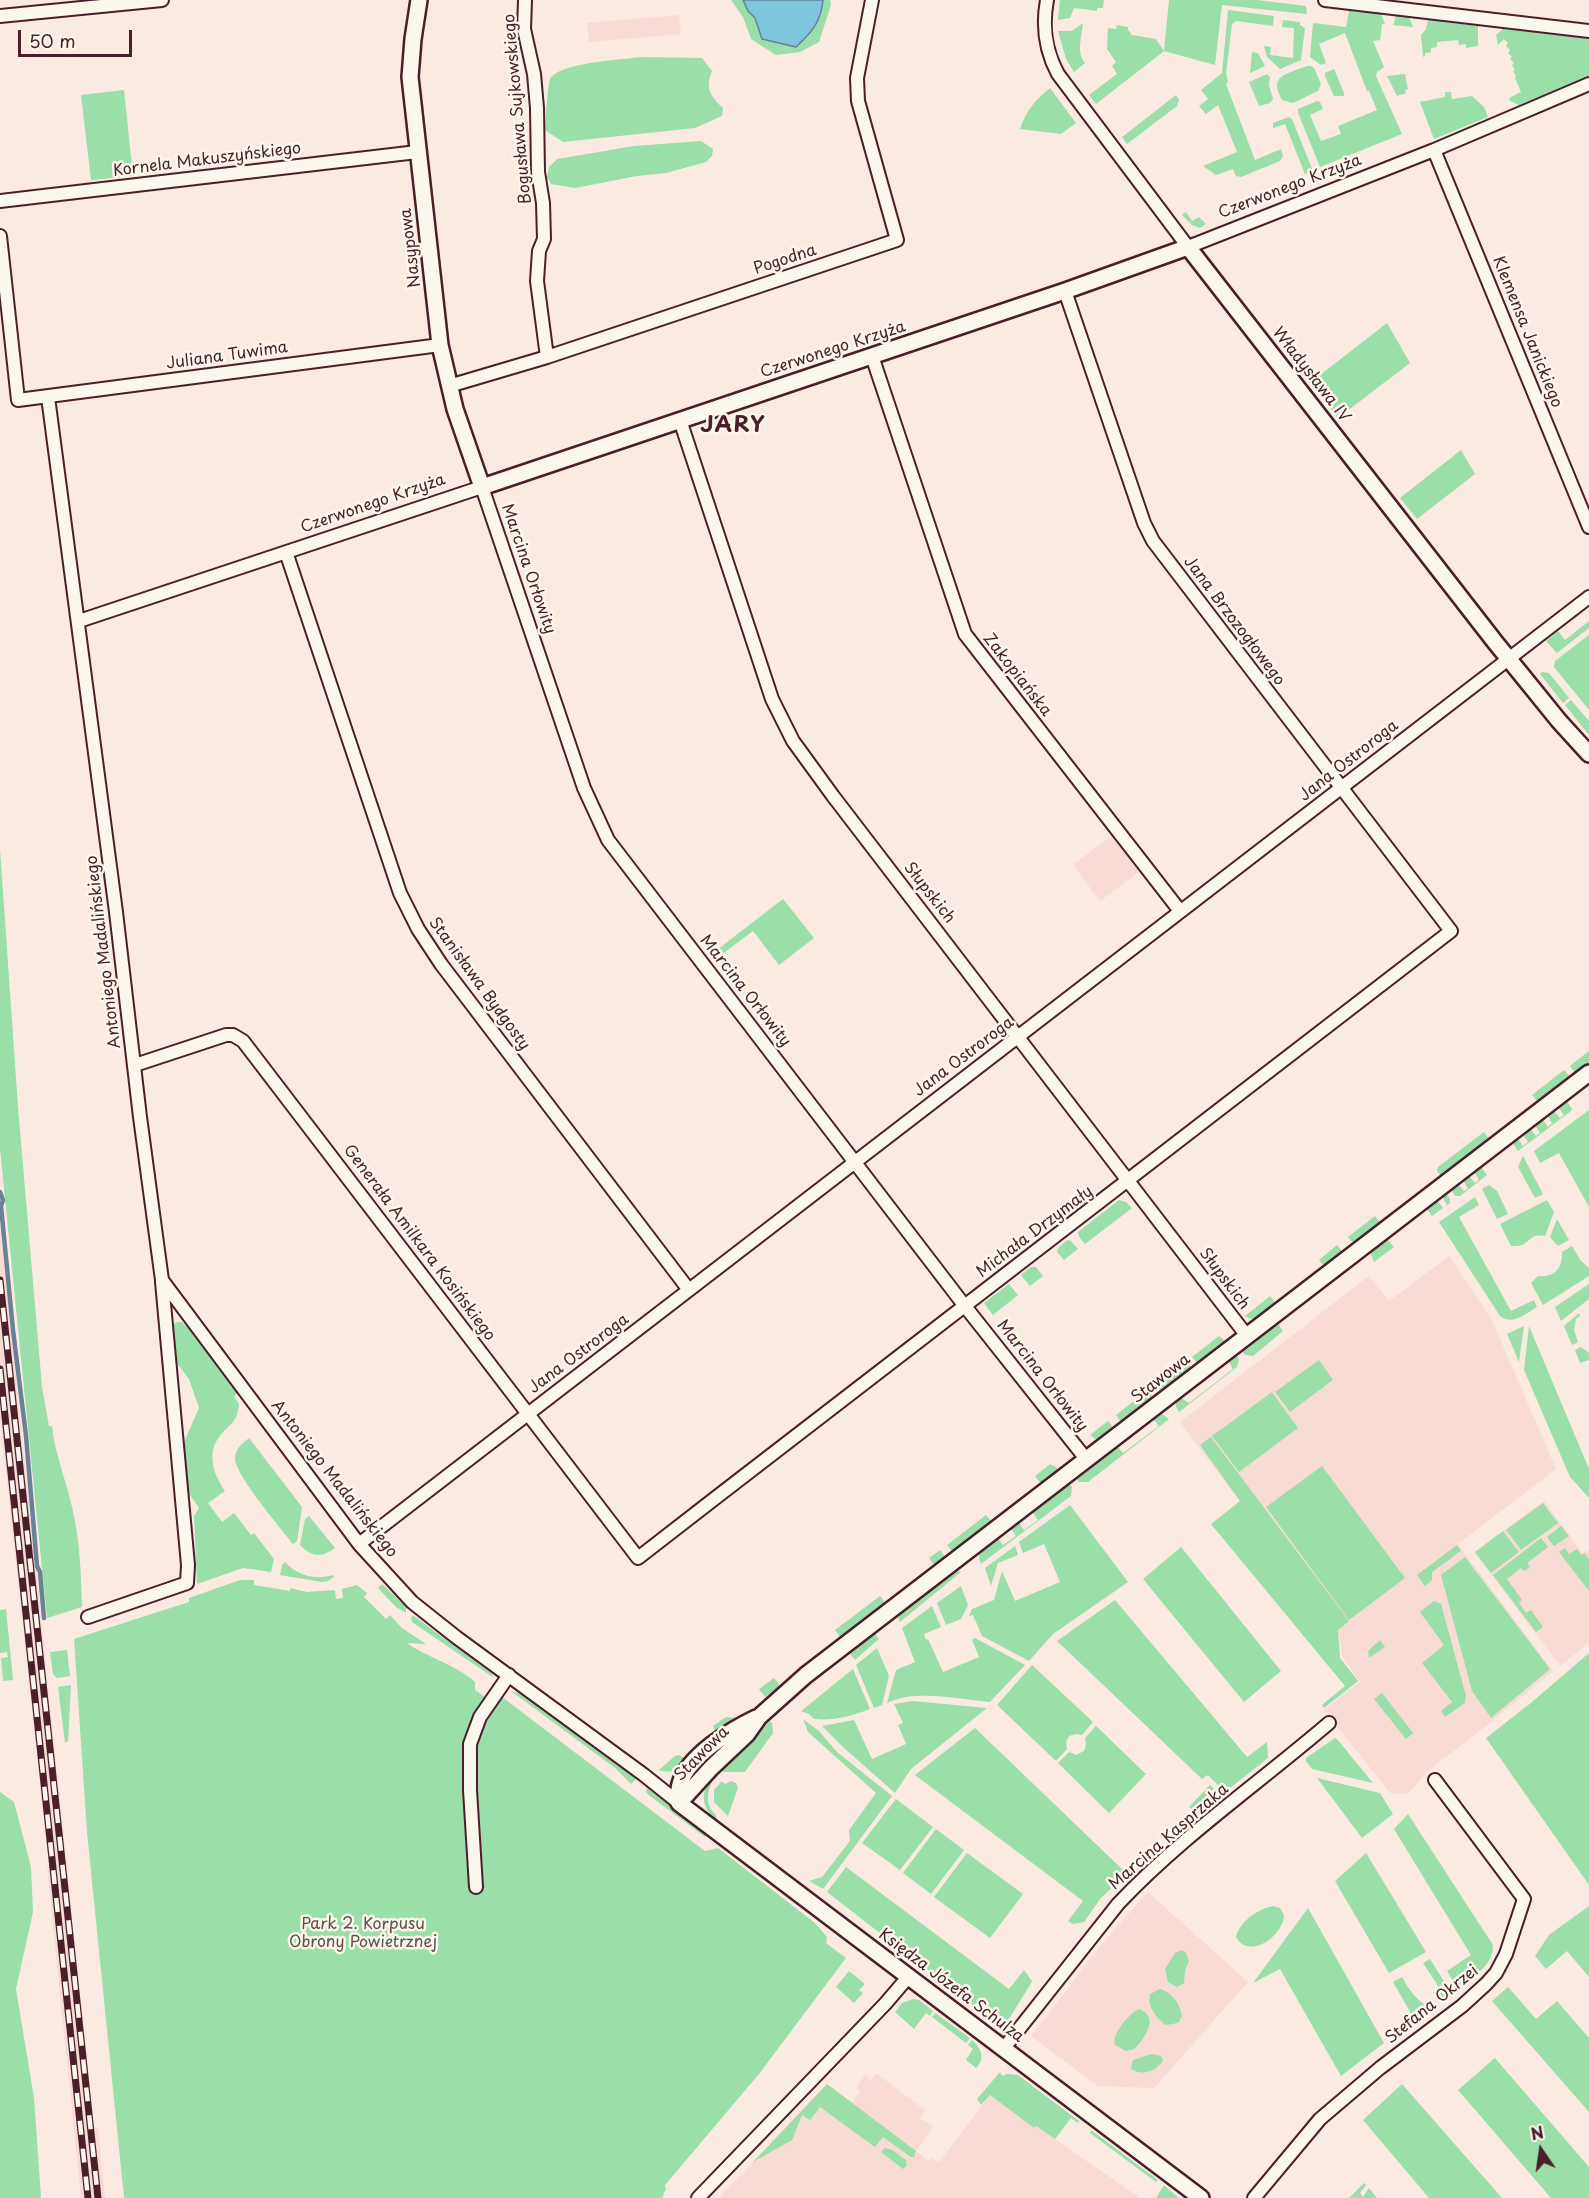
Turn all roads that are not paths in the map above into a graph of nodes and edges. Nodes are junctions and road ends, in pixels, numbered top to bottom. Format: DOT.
graph roads {
  1 [pos="162,0"];
  2 [pos="417,0"];
  3 [pos="525,0"];
  4 [pos="872,0"];
  5 [pos="1047,0"];
  6 [pos="1325,0"];
  7 [pos="0,16"];
  8 [pos="1589,31"];
  9 [pos="1589,84"];
  10 [pos="1434,150"];
  11 [pos="417,152"];
  12 [pos="0,201"];
  13 [pos="0,236"];
  14 [pos="1188,247"];
  15 [pos="1065,291"];
  16 [pos="440,345"];
  17 [pos="872,356"];
  18 [pos="547,357"];
  19 [pos="448,386"];
  20 [pos="48,397"];
  21 [pos="680,420"];
  22 [pos="482,487"];
  23 [pos="1589,527"];
  24 [pos="286,552"];
  25 [pos="1589,597"];
  26 [pos="79,621"];
  27 [pos="1509,659"];
  28 [pos="1589,754"];
  29 [pos="1341,788"];
  30 [pos="1180,911"];
  31 [pos="1451,931"];
  32 [pos="1018,1037"];
  33 [pos="135,1065"];
  34 [pos="1589,1073"];
  35 [pos="855,1162"];
  36 [pos="1130,1182"];
  37 [pos="162,1280"];
  38 [pos="689,1290"];
  39 [pos="964,1305"];
  40 [pos="1247,1336"];
  41 [pos="528,1413"];
  42 [pos="1086,1459"];
  43 [pos="359,1544"];
  44 [pos="638,1558"];
  45 [pos="88,1617"];
  46 [pos="509,1675"];
  47 [pos="1329,1724"];
  48 [pos="1435,1780"];
  49 [pos="679,1803"];
  50 [pos="476,1887"];
  51 [pos="909,1976"];
  52 [pos="1004,2048"];
  53 [pos="698,2198"];
  54 [pos="1201,2198"];
  55 [pos="1254,2198"];
  1 -- 7 [label="street"];
  2 -- 11 [label="street, Nasypowa"];
  3 -- 18 [label="street, Bogusława Sujkowskiego"];
  4 -- 18 [label="street, Pogodna"];
  5 -- 14 [label="street, Władysława IV"];
  6 -- 8 [label="street"];
  9 -- 10 [label="street, Czerwonego Krzyża"];
  10 -- 14 [label="street, Czerwonego Krzyża"];
  10 -- 23 [label="street, Klemensa Janickiego"];
  11 -- 12 [label="street, Kornela Makuszyńskiego"];
  11 -- 16 [label="street, Nasypowa"];
  13 -- 20 [label="street, Juliana Tuwima"];
  14 -- 15 [label="street, Czerwonego Krzyża"];
  14 -- 27 [label="street, Władysława IV"];
  15 -- 17 [label="street, Czerwonego Krzyża"];
  15 -- 29 [label="street, Jana Brzozogłowego"];
  16 -- 19 [label="street, Nasypowa"];
  16 -- 20 [label="street, Juliana Tuwima"];
  17 -- 21 [label="street, Czerwonego Krzyża"];
  17 -- 30 [label="street, Zakopiańska"];
  18 -- 19 [label="street, Pogodna"];
  19 -- 22 [label="street, Nasypowa"];
  20 -- 26 [label="street, Antoniego Madalińskiego"];
  21 -- 22 [label="street, Czerwonego Krzyża"];
  21 -- 32 [label="street, Słupskich"];
  22 -- 24 [label="street, Czerwonego Krzyża"];
  22 -- 35 [label="street, Marcina Orłowity"];
  24 -- 26 [label="street, Czerwonego Krzyża"];
  24 -- 38 [label="street, Stanisława Bydgosty"];
  25 -- 27 [label="street, Jana Ostroroga"];
  26 -- 33 [label="street, Antoniego Madalińskiego"];
  27 -- 28 [label="street, Władysława IV"];
  27 -- 29 [label="street, Jana Ostroroga"];
  29 -- 30 [label="street, Jana Ostroroga"];
  29 -- 31 [label="street, Jana Brzozogłowego"];
  30 -- 32 [label="street, Jana Ostroroga"];
  31 -- 36 [label="street, Michała Drzymały"];
  32 -- 35 [label="street, Jana Ostroroga"];
  32 -- 36 [label="street, Słupskich"];
  33 -- 37 [label="street, Antoniego Madalińskiego"];
  33 -- 41 [label="street, Generała Amilkara Kosińskiego"];
  34 -- 40 [label="street, Stawowa"];
  35 -- 38 [label="street, Jana Ostroroga"];
  35 -- 39 [label="street, Marcina Orłowity"];
  36 -- 39 [label="street, Michała Drzymały"];
  36 -- 40 [label="street, Słupskich"];
  37 -- 43 [label="street, Antoniego Madalińskiego"];
  37 -- 45 [label="street, Antoniego Madalińskiego"];
  38 -- 41 [label="street, Jana Ostroroga"];
  39 -- 42 [label="street, Marcina Orłowity"];
  39 -- 44 [label="street, Michała Drzymały"];
  40 -- 42 [label="street, Stawowa"];
  41 -- 43 [label="street, Jana Ostroroga"];
  41 -- 44 [label="street, Generała Amilkara Kosińskiego"];
  42 -- 49 [label="street, Stawowa"];
  43 -- 46 [label="street, Antoniego Madalińskiego"];
  46 -- 49 [label="street, Antoniego Madalińskiego"];
  46 -- 50 [label="street"];
  47 -- 52 [label="street, Marcina Kasprzaka"];
  48 -- 55 [label="street, Stefana Okrzei"];
  49 -- 51 [label="street, Księdza Józefa Schulza"];
  51 -- 52 [label="street, Księdza Józefa Schulza"];
  51 -- 53 [label="street"];
  52 -- 54 [label="street, Księdza Józefa Schulza"];
}
